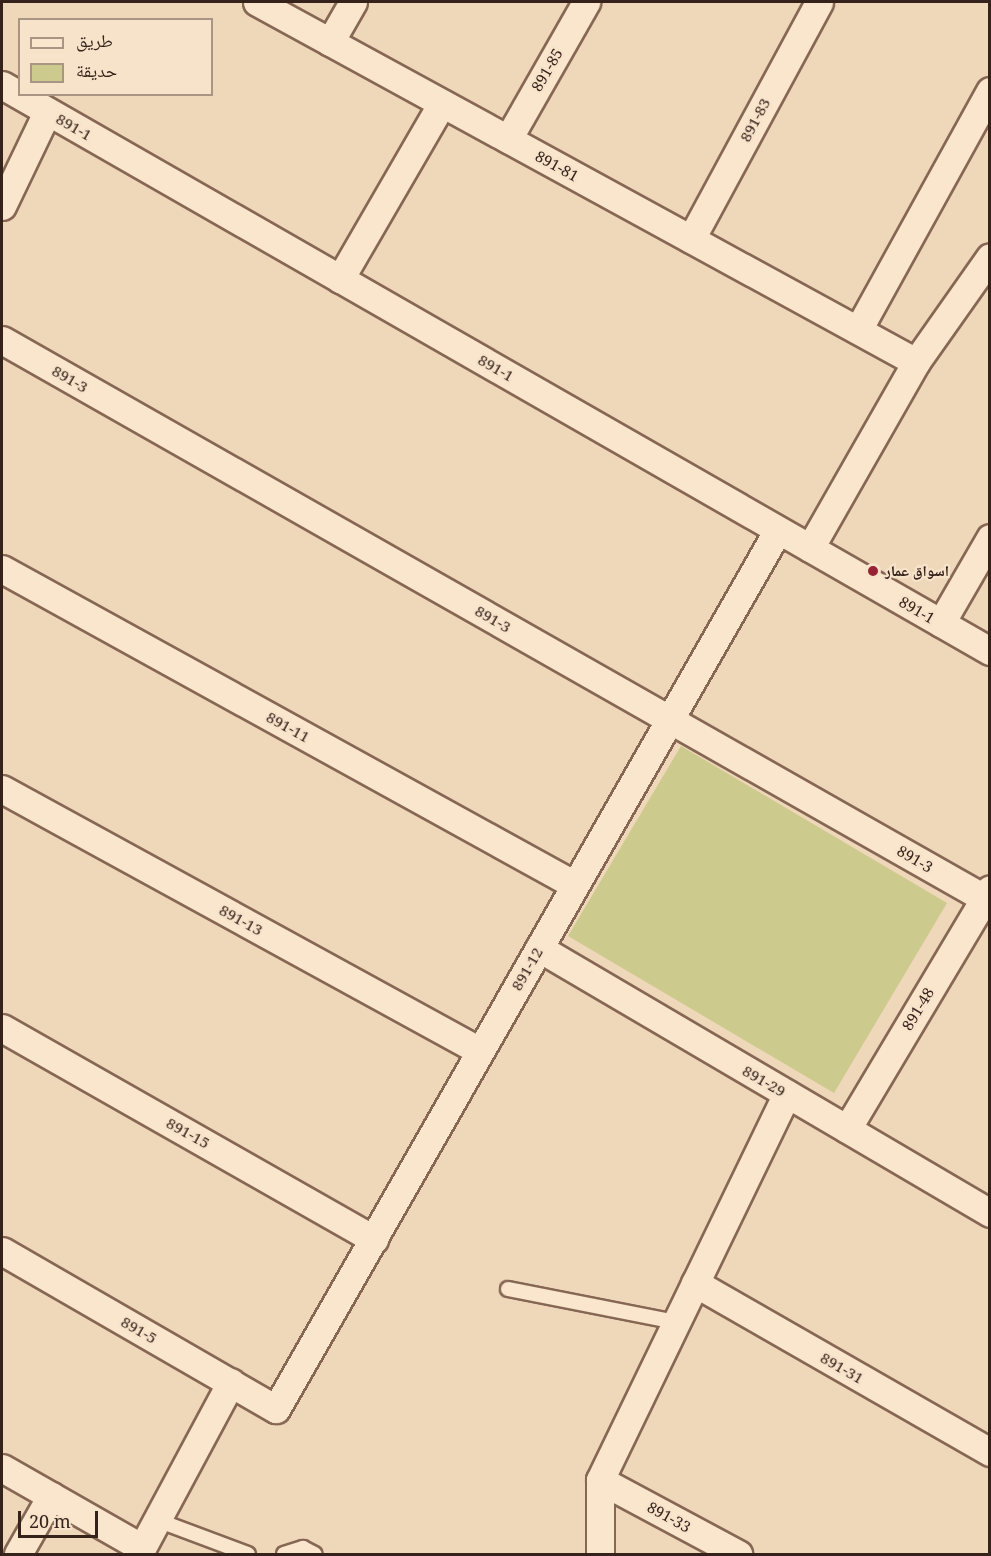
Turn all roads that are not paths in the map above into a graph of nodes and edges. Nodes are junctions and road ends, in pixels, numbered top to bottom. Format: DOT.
graph roads {
  1 [pos="256,2"];
  2 [pos="353,2"];
  3 [pos="586,2"];
  4 [pos="819,2"];
  5 [pos="330,42"];
  6 [pos="2,86"];
  7 [pos="990,91"];
  8 [pos="18,95"];
  9 [pos="19,96"];
  10 [pos="442,103"];
  11 [pos="47,112"];
  12 [pos="508,139"];
  13 [pos="2,206"];
  14 [pos="691,239"];
  15 [pos="990,257"];
  16 [pos="340,279"];
  17 [pos="858,330"];
  18 [pos="2,340"];
  19 [pos="916,362"];
  20 [pos="778,530"];
  21 [pos="990,538"];
  22 [pos="810,548"];
  23 [pos="2,569"];
  24 [pos="941,623"];
  25 [pos="990,651"];
  26 [pos="669,720"];
  27 [pos="2,789"];
  28 [pos="575,885"];
  29 [pos="987,893"];
  30 [pos="539,948"];
  31 [pos="2,1028"];
  32 [pos="480,1052"];
  33 [pos="787,1094"];
  34 [pos="847,1129"];
  35 [pos="990,1213"];
  36 [pos="374,1239"];
  37 [pos="2,1251"];
  38 [pos="695,1283"];
  39 [pos="508,1289"];
  40 [pos="676,1322"];
  41 [pos="231,1383"];
  42 [pos="276,1409"];
  43 [pos="990,1452"];
  44 [pos="2,1468"];
  45 [pos="600,1480"];
  46 [pos="51,1496"];
  47 [pos="157,1520"];
  48 [pos="18,1554"];
  49 [pos="248,1554"];
  50 [pos="284,1554"];
  51 [pos="315,1554"];
  52 [pos="600,1554"];
  53 [pos="738,1554"];
  1 -- 5 [label="street, 891-81"];
  2 -- 5 [label="street"];
  3 -- 12 [label="street, 891-85"];
  4 -- 14 [label="street, 891-83"];
  5 -- 10 [label="street, 891-81"];
  6 -- 8 [label="street, 891-1"];
  7 -- 17 [label="street"];
  9 -- 11 [label="street, 891-1"];
  10 -- 12 [label="street, 891-81"];
  10 -- 16 [label="street"];
  11 -- 13 [label="street"];
  11 -- 16 [label="street, 891-1"];
  12 -- 14 [label="street, 891-81"];
  14 -- 17 [label="street, 891-81"];
  15 -- 19 [label="street"];
  16 -- 20 [label="street, 891-1"];
  17 -- 19 [label="street, 891-81"];
  18 -- 26 [label="street, 891-3"];
  19 -- 22 [label="street"];
  20 -- 22 [label="street, 891-1"];
  20 -- 26 [label="street, 891-12"];
  21 -- 24 [label="street"];
  22 -- 24 [label="street, 891-1"];
  23 -- 28 [label="street, 891-11"];
  24 -- 25 [label="street, 891-1"];
  26 -- 28 [label="street, 891-12"];
  26 -- 29 [label="street, 891-3"];
  27 -- 32 [label="street, 891-13"];
  28 -- 30 [label="street, 891-12"];
  29 -- 34 [label="street, 891-48"];
  30 -- 32 [label="street, 891-12"];
  30 -- 33 [label="street, 891-29"];
  31 -- 36 [label="street, 891-15"];
  32 -- 36 [label="street, 891-12"];
  33 -- 34 [label="street, 891-29"];
  33 -- 38 [label="street"];
  34 -- 35 [label="street, 891-29"];
  36 -- 42 [label="street, 891-12"];
  37 -- 41 [label="street, 891-5"];
  38 -- 40 [label="street"];
  38 -- 43 [label="street, 891-31"];
  39 -- 40 [label="lane"];
  40 -- 45 [label="street"];
  41 -- 42 [label="street, 891-5"];
  41 -- 47 [label="street"];
  44 -- 46 [label="street"];
  45 -- 52 [label="street"];
  45 -- 53 [label="street, 891-33"];
  46 -- 47 [label="street"];
  46 -- 48 [label="street"];
  47 -- 49 [label="lane"];
  50 -- 51 [label="lane"];
}
